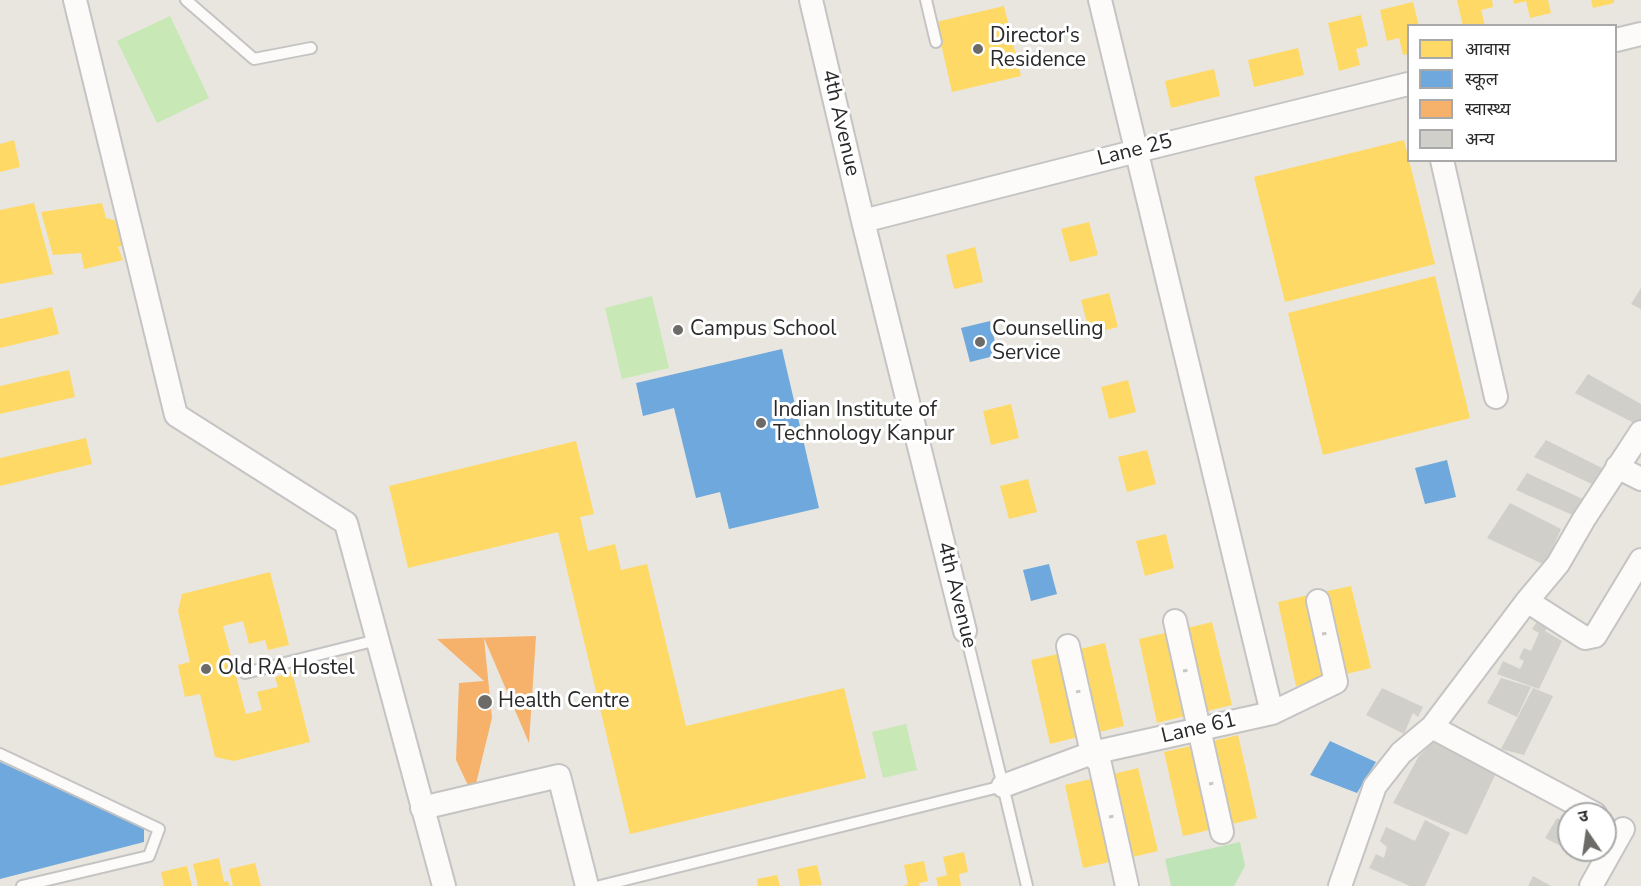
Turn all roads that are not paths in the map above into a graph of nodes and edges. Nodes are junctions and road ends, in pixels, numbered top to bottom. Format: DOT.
graph roads {
  1 [pos="75,0"];
  2 [pos="186,0"];
  3 [pos="811,0"];
  4 [pos="926,0"];
  5 [pos="1100,0"];
  6 [pos="1641,34"];
  7 [pos="1617,40"];
  8 [pos="936,42"];
  9 [pos="311,48"];
  10 [pos="1407,84"];
  11 [pos="1137,150"];
  12 [pos="1442,162"];
  13 [pos="863,221"];
  14 [pos="1496,397"];
  15 [pos="1641,432"];
  16 [pos="1617,467"];
  17 [pos="1641,479"];
  18 [pos="1641,560"];
  19 [pos="1317,601"];
  20 [pos="1527,601"];
  21 [pos="1175,621"];
  22 [pos="965,631"];
  23 [pos="377,640"];
  24 [pos="1068,646"];
  25 [pos="245,673"];
  26 [pos="1272,713"];
  27 [pos="1432,727"];
  28 [pos="1199,728"];
  29 [pos="1092,753"];
  30 [pos="0,754"];
  31 [pos="1004,786"];
  32 [pos="1573,802"];
  33 [pos="422,808"];
  34 [pos="1623,830"];
  35 [pos="1222,832"];
  36 [pos="22,886"];
  37 [pos="444,886"];
  38 [pos="587,886"];
  39 [pos="600,886"];
  40 [pos="1027,886"];
  41 [pos="1126,886"];
  42 [pos="1340,886"];
  43 [pos="1591,886"];
  1 -- 23 [label="street"];
  2 -- 9 [label="lane"];
  3 -- 13 [label="street, 4th Avenue"];
  4 -- 8 [label="lane"];
  5 -- 11 [label="street"];
  6 -- 7 [label="street"];
  10 -- 11 [label="street, Lane 25"];
  11 -- 13 [label="street, Lane 25"];
  11 -- 26 [label="street"];
  12 -- 14 [label="street"];
  13 -- 22 [label="street, 4th Avenue"];
  15 -- 16 [label="street"];
  16 -- 17 [label="street"];
  16 -- 20 [label="street"];
  18 -- 20 [label="street"];
  19 -- 26 [label="street, Lane 61"];
  20 -- 27 [label="street"];
  21 -- 28 [label="street"];
  22 -- 31 [label="lane, 4th Avenue"];
  23 -- 25 [label="lane"];
  23 -- 33 [label="street"];
  24 -- 29 [label="street"];
  26 -- 28 [label="street, Lane 61"];
  27 -- 32 [label="street"];
  27 -- 42 [label="street"];
  28 -- 29 [label="street, Lane 61"];
  28 -- 35 [label="street"];
  29 -- 31 [label="street, Lane 61"];
  29 -- 41 [label="street"];
  30 -- 36 [label="lane"];
  31 -- 39 [label="lane"];
  31 -- 40 [label="lane, 4th Avenue"];
  33 -- 37 [label="street"];
  33 -- 38 [label="street"];
  34 -- 43 [label="street"];
}
